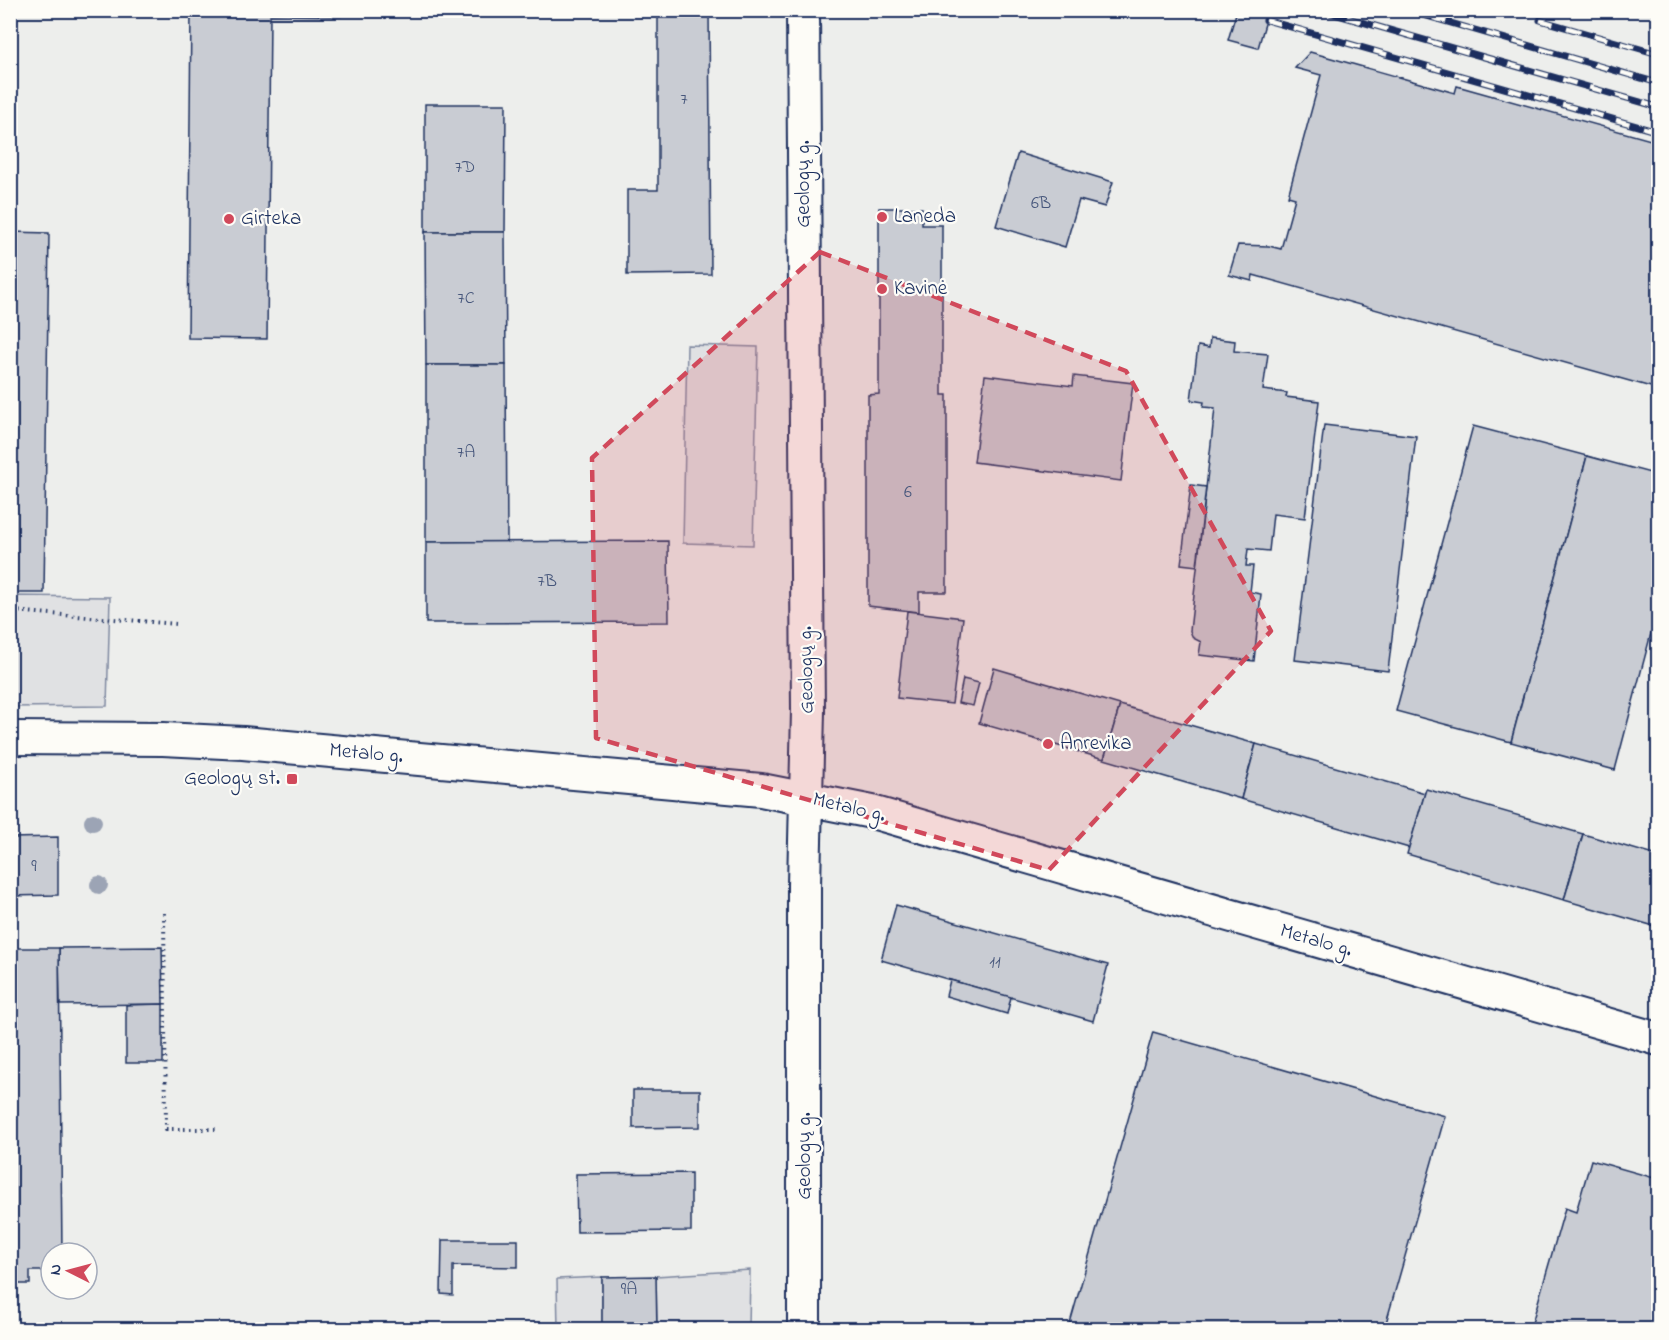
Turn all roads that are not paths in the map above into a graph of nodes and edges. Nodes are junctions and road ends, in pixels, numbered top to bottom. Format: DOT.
graph roads {
  1 [pos="803,10"];
  2 [pos="10,738"];
  3 [pos="806,799"];
  4 [pos="1659,1040"];
  5 [pos="804,1329"];
  1 -- 3 [label="street, Geologų g."];
  2 -- 3 [label="street, Metalo g."];
  3 -- 4 [label="street, Metalo g."];
  3 -- 5 [label="street, Geologų g."];
}
